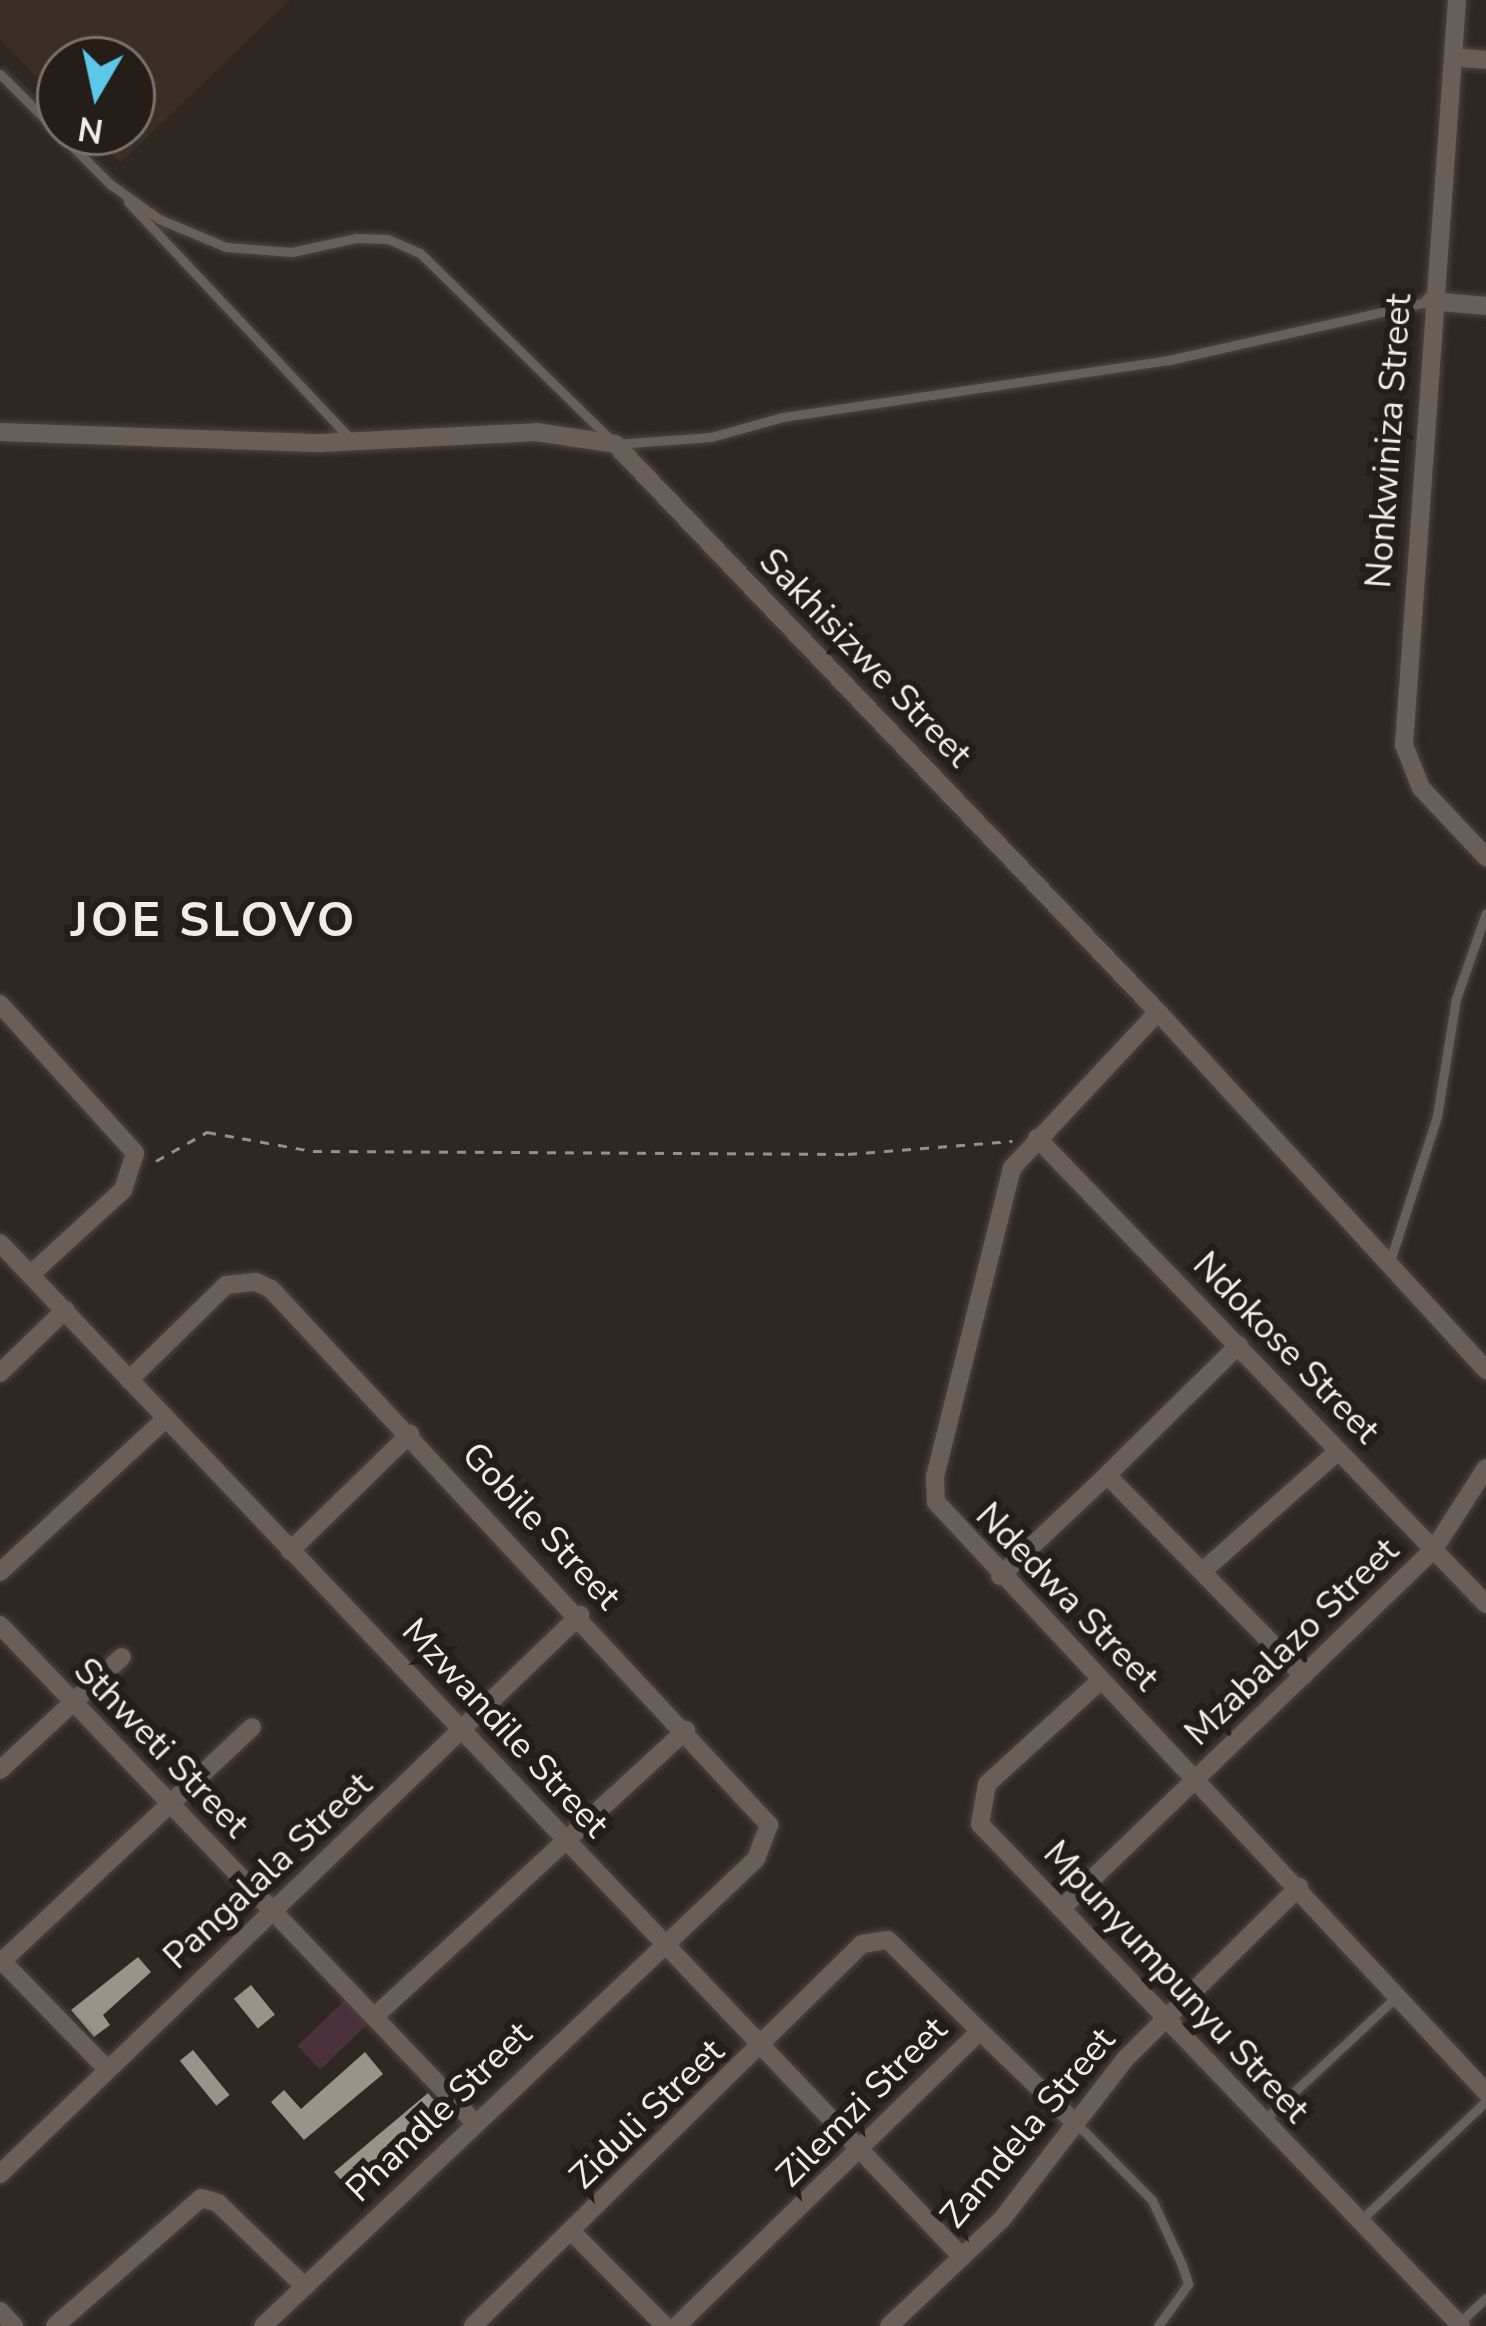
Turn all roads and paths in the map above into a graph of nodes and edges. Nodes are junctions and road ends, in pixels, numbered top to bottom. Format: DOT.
graph roads {
  1 [pos="1457,0"];
  2 [pos="1453,57"];
  3 [pos="1486,60"];
  4 [pos="0,74"];
  5 [pos="110,184"];
  6 [pos="1431,301"];
  7 [pos="1486,306"];
  8 [pos="0,432"];
  9 [pos="350,438"];
  10 [pos="616,444"];
  11 [pos="1486,857"];
  12 [pos="1486,913"];
  13 [pos="2,1010"];
  14 [pos="1159,1012"];
  15 [pos="1037,1138"];
  16 [pos="136,1168"];
  17 [pos="0,1243"];
  18 [pos="1389,1264"];
  19 [pos="31,1274"];
  20 [pos="65,1310"];
  21 [pos="1239,1345"];
  22 [pos="1486,1370"];
  23 [pos="0,1373"];
  24 [pos="129,1380"];
  25 [pos="164,1420"];
  26 [pos="410,1434"];
  27 [pos="1338,1451"];
  28 [pos="1486,1468"];
  29 [pos="1107,1475"];
  30 [pos="1434,1549"];
  31 [pos="290,1551"];
  32 [pos="1204,1570"];
  33 [pos="0,1572"];
  34 [pos="1000,1576"];
  35 [pos="1486,1604"];
  36 [pos="580,1615"];
  37 [pos="0,1625"];
  38 [pos="122,1657"];
  39 [pos="1304,1676"];
  40 [pos="1102,1680"];
  41 [pos="71,1703"];
  42 [pos="252,1727"];
  43 [pos="463,1728"];
  44 [pos="686,1730"];
  45 [pos="0,1770"];
  46 [pos="1196,1782"];
  47 [pos="172,1808"];
  48 [pos="567,1841"];
  49 [pos="1299,1888"];
  50 [pos="1062,1908"];
  51 [pos="270,1910"];
  52 [pos="660,1944"];
  53 [pos="862,1944"];
  54 [pos="1,1961"];
  55 [pos="1398,1995"];
  56 [pos="374,2017"];
  57 [pos="1164,2020"];
  58 [pos="980,2031"];
  59 [pos="764,2048"];
  60 [pos="107,2069"];
  61 [pos="1486,2092"];
  62 [pos="1486,2101"];
  63 [pos="1072,2119"];
  64 [pos="1262,2122"];
  65 [pos="475,2123"];
  66 [pos="862,2151"];
  67 [pos="0,2174"];
  68 [pos="1360,2222"];
  69 [pos="572,2232"];
  70 [pos="962,2257"];
  71 [pos="305,2287"];
  72 [pos="1486,2298"];
  73 [pos="0,2311"];
  74 [pos="1460,2325"];
  75 [pos="14,2326"];
  76 [pos="55,2326"];
  77 [pos="263,2326"];
  78 [pos="473,2326"];
  79 [pos="665,2326"];
  80 [pos="677,2326"];
  81 [pos="889,2326"];
  82 [pos="1158,2326"];
  1 -- 2 [label="street, Nonkwiniza Street"];
  2 -- 3 [label="street"];
  2 -- 6 [label="street, Nonkwiniza Street"];
  4 -- 5 [label="lane"];
  5 -- 9 [label="lane"];
  5 -- 10 [label="lane"];
  6 -- 7 [label="street"];
  6 -- 10 [label="lane"];
  6 -- 11 [label="street, Nonkwiniza Street"];
  8 -- 9 [label="street"];
  9 -- 10 [label="street"];
  10 -- 14 [label="street, Sakhisizwe Street"];
  12 -- 18 [label="lane"];
  13 -- 16 [label="street"];
  14 -- 15 [label="street, Ndedwa Street"];
  14 -- 18 [label="street, Sakhisizwe Street"];
  15 -- 16 [label="path"];
  15 -- 21 [label="street, Ndokose Street"];
  15 -- 34 [label="street, Ndedwa Street"];
  16 -- 19 [label="street"];
  17 -- 19 [label="street, Mzwandile Street"];
  18 -- 22 [label="street, Sakhisizwe Street"];
  19 -- 20 [label="street, Mzwandile Street"];
  20 -- 23 [label="street"];
  20 -- 24 [label="street, Mzwandile Street"];
  21 -- 27 [label="street, Ndokose Street"];
  21 -- 29 [label="street"];
  24 -- 25 [label="street, Mzwandile Street"];
  24 -- 26 [label="street, Gobile Street"];
  25 -- 31 [label="street, Mzwandile Street"];
  25 -- 33 [label="street"];
  26 -- 31 [label="street"];
  26 -- 36 [label="street, Gobile Street"];
  27 -- 30 [label="street, Ndokose Street"];
  27 -- 32 [label="street"];
  28 -- 30 [label="street, Mzabalazo Street"];
  29 -- 32 [label="street"];
  29 -- 34 [label="street"];
  30 -- 35 [label="street, Ndokose Street"];
  30 -- 39 [label="street, Mzabalazo Street"];
  31 -- 43 [label="street, Mzwandile Street"];
  32 -- 39 [label="street"];
  34 -- 40 [label="street, Ndedwa Street"];
  36 -- 43 [label="street, Pangalala Street"];
  36 -- 44 [label="street, Gobile Street"];
  37 -- 41 [label="street, Sthweti Street"];
  38 -- 41 [label="street"];
  39 -- 46 [label="street, Mzabalazo Street"];
  40 -- 46 [label="street, Ndedwa Street"];
  40 -- 50 [label="street, Mpunyumpunyu Street"];
  41 -- 45 [label="street"];
  41 -- 47 [label="street, Sthweti Street"];
  42 -- 47 [label="street"];
  43 -- 48 [label="street, Mzwandile Street"];
  43 -- 51 [label="street, Pangalala Street"];
  44 -- 48 [label="street"];
  44 -- 52 [label="street, Gobile Street"];
  46 -- 49 [label="street, Ndedwa Street"];
  46 -- 50 [label="street, Mzabalazo Street"];
  47 -- 51 [label="street, Sthweti Street"];
  47 -- 54 [label="street"];
  48 -- 52 [label="street, Mzwandile Street"];
  48 -- 56 [label="street"];
  49 -- 55 [label="street, Ndedwa Street"];
  49 -- 57 [label="street, Zamdela Street"];
  50 -- 57 [label="street, Mpunyumpunyu Street"];
  51 -- 56 [label="street, Sthweti Street"];
  51 -- 60 [label="street, Pangalala Street"];
  52 -- 59 [label="street, Mzwandile Street"];
  52 -- 65 [label="street, Phandle Street"];
  53 -- 58 [label="street, Zilemzi Street"];
  53 -- 59 [label="street, Ziduli Street"];
  54 -- 60 [label="street"];
  55 -- 61 [label="street, Ndedwa Street"];
  55 -- 64 [label="lane"];
  56 -- 65 [label="street, Sthweti Street"];
  57 -- 63 [label="street, Zamdela Street"];
  57 -- 64 [label="street, Mpunyumpunyu Street"];
  58 -- 63 [label="street"];
  58 -- 66 [label="street, Zilemzi Street"];
  59 -- 66 [label="street, Mzwandile Street"];
  59 -- 69 [label="street, Ziduli Street"];
  60 -- 67 [label="street, Pangalala Street"];
  62 -- 68 [label="lane"];
  63 -- 70 [label="street, Zamdela Street"];
  63 -- 82 [label="lane"];
  64 -- 68 [label="street, Mpunyumpunyu Street"];
  65 -- 71 [label="street, Phandle Street"];
  66 -- 70 [label="street, Mzwandile Street"];
  66 -- 80 [label="street, Zilemzi Street"];
  68 -- 74 [label="street, Mpunyumpunyu Street"];
  69 -- 78 [label="street, Ziduli Street"];
  69 -- 79 [label="street"];
  70 -- 81 [label="street, Zamdela Street"];
  71 -- 76 [label="street"];
  71 -- 77 [label="street, Phandle Street"];
  72 -- 74 [label="lane"];
  73 -- 75 [label="street"];
}
